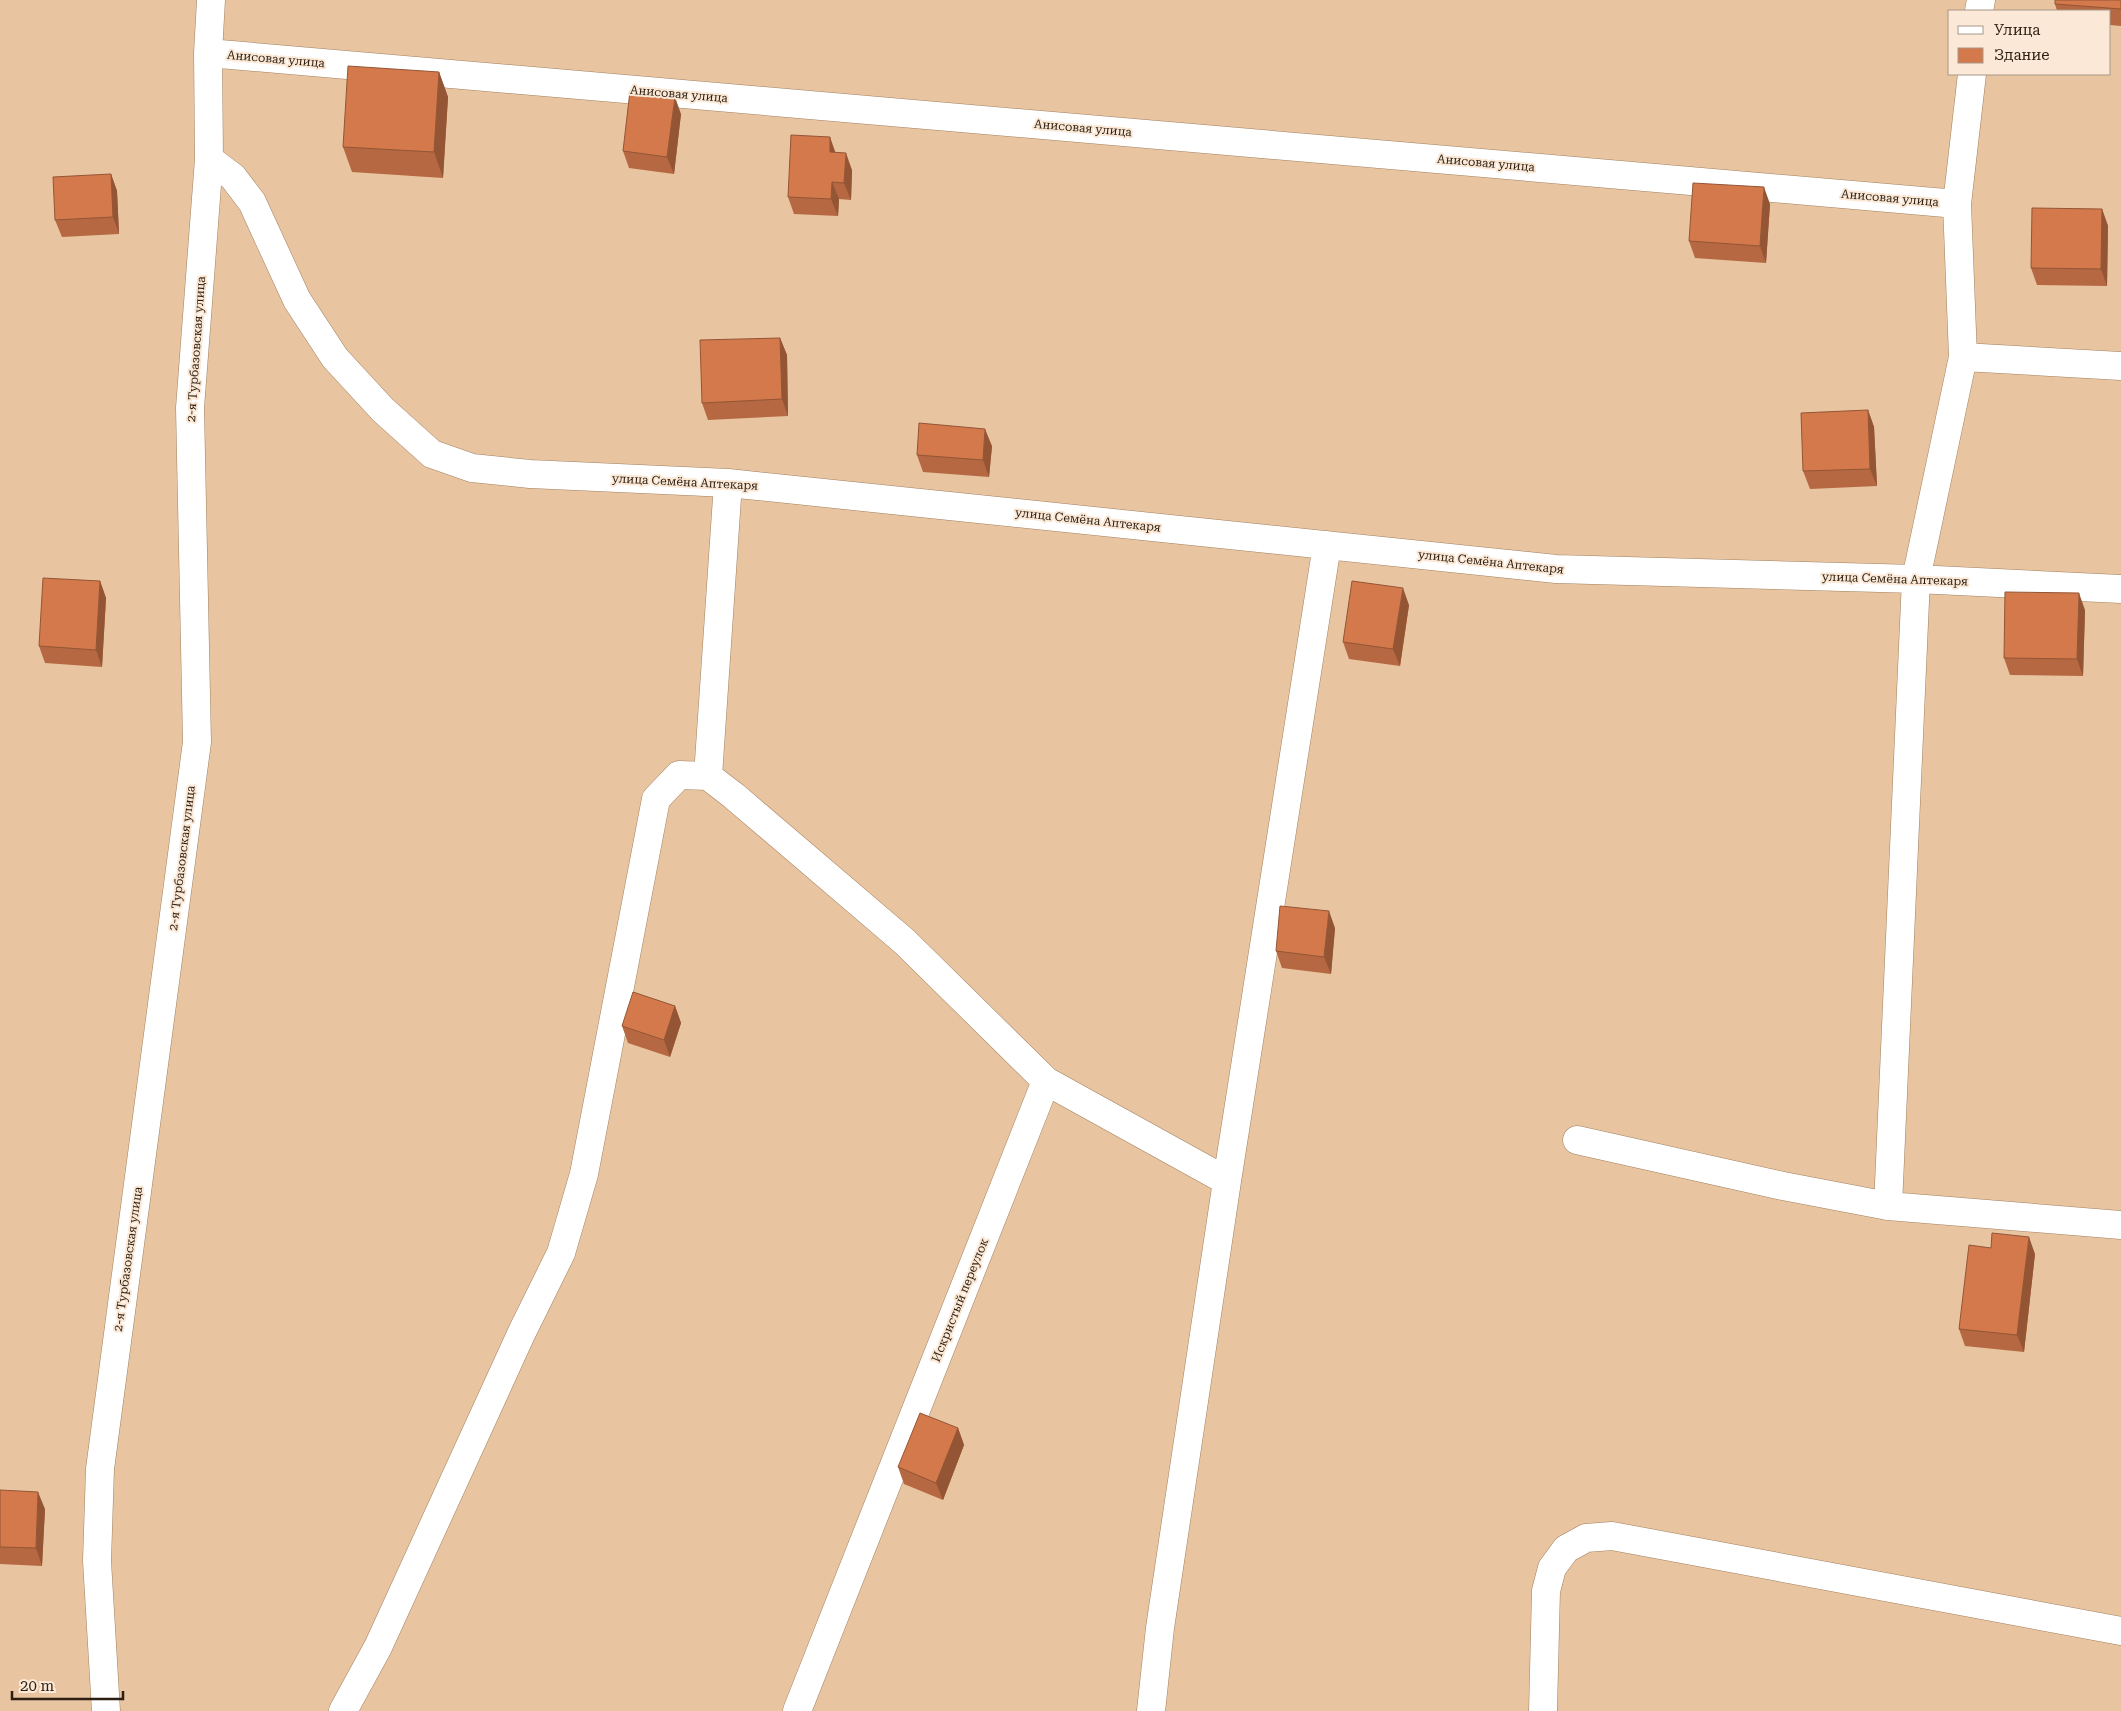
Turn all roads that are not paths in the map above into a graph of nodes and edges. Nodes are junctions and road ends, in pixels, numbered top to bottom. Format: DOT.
graph roads {
  1 [pos="211,0"];
  2 [pos="208,53"];
  3 [pos="1972,75"];
  4 [pos="209,160"];
  5 [pos="1957,204"];
  6 [pos="1962,357"];
  7 [pos="2121,366"];
  8 [pos="728,482"];
  9 [pos="1327,545"];
  10 [pos="1916,579"];
  11 [pos="2121,589"];
  12 [pos="708,776"];
  13 [pos="1046,1081"];
  14 [pos="1577,1140"];
  15 [pos="1228,1181"];
  16 [pos="1888,1206"];
  17 [pos="2121,1226"];
  18 [pos="2121,1631"];
  19 [pos="106,1711"];
  20 [pos="343,1711"];
  21 [pos="797,1711"];
  22 [pos="1150,1711"];
  23 [pos="1543,1711"];
  1 -- 2 [label="street, 2-я Турбазовская улица"];
  2 -- 4 [label="street, 2-я Турбазовская улица"];
  2 -- 5 [label="street, Анисовая улица"];
  3 -- 5 [label="street"];
  4 -- 8 [label="street, улица Семёна Аптекаря"];
  4 -- 19 [label="street, 2-я Турбазовская улица"];
  5 -- 6 [label="street"];
  6 -- 7 [label="street"];
  6 -- 10 [label="street"];
  8 -- 9 [label="street, улица Семёна Аптекаря"];
  8 -- 12 [label="street"];
  9 -- 10 [label="street, улица Семёна Аптекаря"];
  9 -- 15 [label="street"];
  10 -- 11 [label="street, улица Семёна Аптекаря"];
  10 -- 16 [label="street"];
  12 -- 13 [label="street"];
  12 -- 20 [label="street"];
  13 -- 15 [label="street"];
  13 -- 21 [label="street, Искристый переулок"];
  14 -- 16 [label="street"];
  15 -- 22 [label="street"];
  16 -- 17 [label="street"];
  18 -- 23 [label="street"];
}
